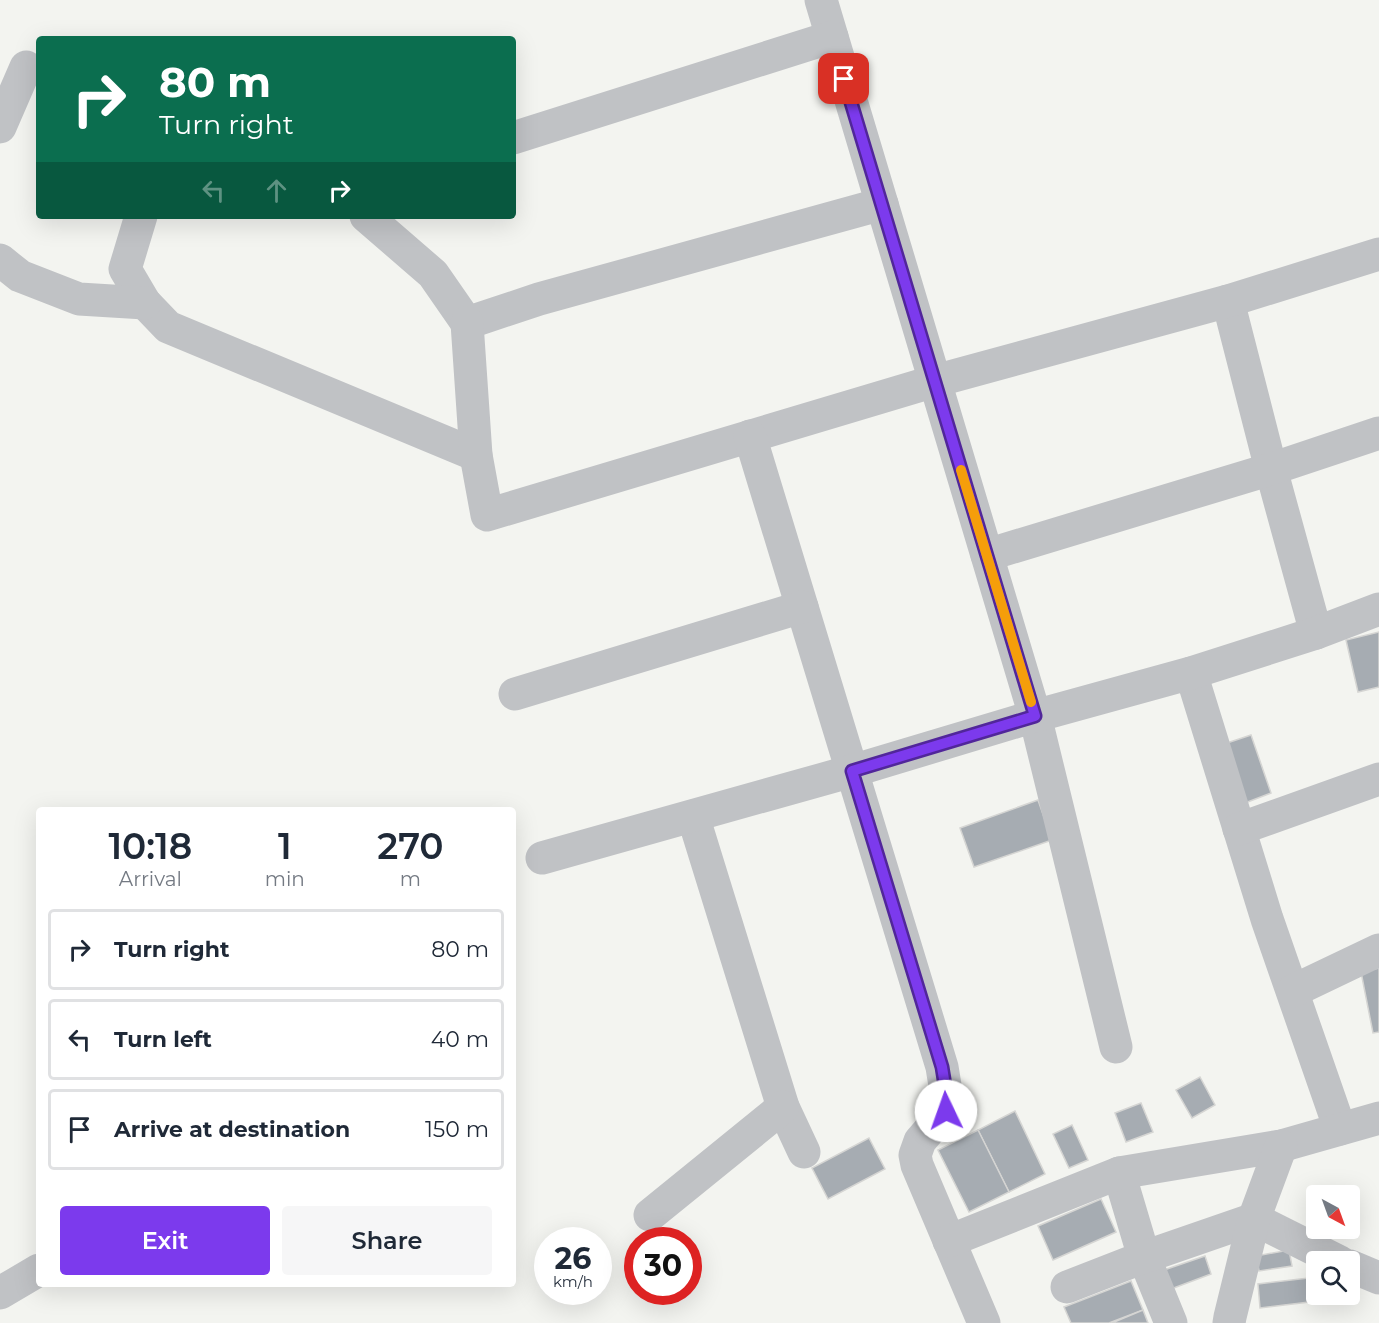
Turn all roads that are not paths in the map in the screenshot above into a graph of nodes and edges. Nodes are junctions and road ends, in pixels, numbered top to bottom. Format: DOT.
graph roads {
  1 [pos="821,0"];
  2 [pos="832,38"];
  3 [pos="22,64"];
  4 [pos="0,127"];
  5 [pos="516,137"];
  6 [pos="882,204"];
  7 [pos="140,219"];
  8 [pos="369,219"];
  9 [pos="1379,254"];
  10 [pos="0,260"];
  11 [pos="1228,301"];
  12 [pos="145,303"];
  13 [pos="467,323"];
  14 [pos="935,381"];
  15 [pos="1379,433"];
  16 [pos="750,436"];
  17 [pos="476,455"];
  18 [pos="1271,469"];
  19 [pos="987,555"];
  20 [pos="802,607"];
  21 [pos="1379,609"];
  22 [pos="1316,633"];
  23 [pos="1191,673"];
  24 [pos="515,694"];
  25 [pos="1035,716"];
  26 [pos="852,771"];
  27 [pos="1379,778"];
  28 [pos="693,816"];
  29 [pos="1239,829"];
  30 [pos="542,858"];
  31 [pos="1379,950"];
  32 [pos="1293,991"];
  33 [pos="1116,1047"];
  34 [pos="783,1107"];
  35 [pos="1379,1118"];
  36 [pos="1340,1130"];
  37 [pos="1281,1146"];
  38 [pos="804,1152"];
  39 [pos="1119,1173"];
  40 [pos="650,1215"];
  41 [pos="1254,1219"];
  42 [pos="949,1241"];
  43 [pos="1318,1251"];
  44 [pos="1144,1257"];
  45 [pos="1360,1270"];
  46 [pos="36,1272"];
  47 [pos="1379,1278"];
  48 [pos="1067,1287"];
  49 [pos="0,1293"];
  50 [pos="984,1323"];
  51 [pos="1171,1323"];
  52 [pos="1229,1323"];
  1 -- 2 [label="street"];
  2 -- 5 [label="street"];
  2 -- 6 [label="street"];
  3 -- 4 [label="street"];
  6 -- 13 [label="street"];
  6 -- 14 [label="street"];
  7 -- 12 [label="street"];
  8 -- 13 [label="street"];
  9 -- 11 [label="street"];
  10 -- 12 [label="street"];
  11 -- 14 [label="street"];
  11 -- 18 [label="street"];
  12 -- 17 [label="street"];
  13 -- 17 [label="street"];
  14 -- 16 [label="street"];
  14 -- 19 [label="street"];
  15 -- 18 [label="street"];
  16 -- 17 [label="street"];
  16 -- 20 [label="street"];
  18 -- 19 [label="street"];
  18 -- 22 [label="street"];
  19 -- 25 [label="street"];
  20 -- 24 [label="street"];
  20 -- 26 [label="street"];
  21 -- 22 [label="street"];
  22 -- 23 [label="street"];
  23 -- 25 [label="street"];
  23 -- 29 [label="street"];
  25 -- 26 [label="street"];
  25 -- 33 [label="street"];
  26 -- 28 [label="street"];
  26 -- 42 [label="street"];
  27 -- 29 [label="street"];
  28 -- 30 [label="street"];
  28 -- 34 [label="street"];
  29 -- 32 [label="street"];
  31 -- 32 [label="street"];
  32 -- 36 [label="street"];
  34 -- 38 [label="street"];
  34 -- 40 [label="street"];
  35 -- 36 [label="street"];
  36 -- 37 [label="street"];
  37 -- 39 [label="street"];
  37 -- 41 [label="street"];
  39 -- 42 [label="street"];
  39 -- 44 [label="street"];
  41 -- 43 [label="street"];
  41 -- 44 [label="street"];
  41 -- 52 [label="street"];
  42 -- 50 [label="street"];
  44 -- 48 [label="street"];
  44 -- 51 [label="street"];
  45 -- 47 [label="street"];
  46 -- 49 [label="street"];
}
